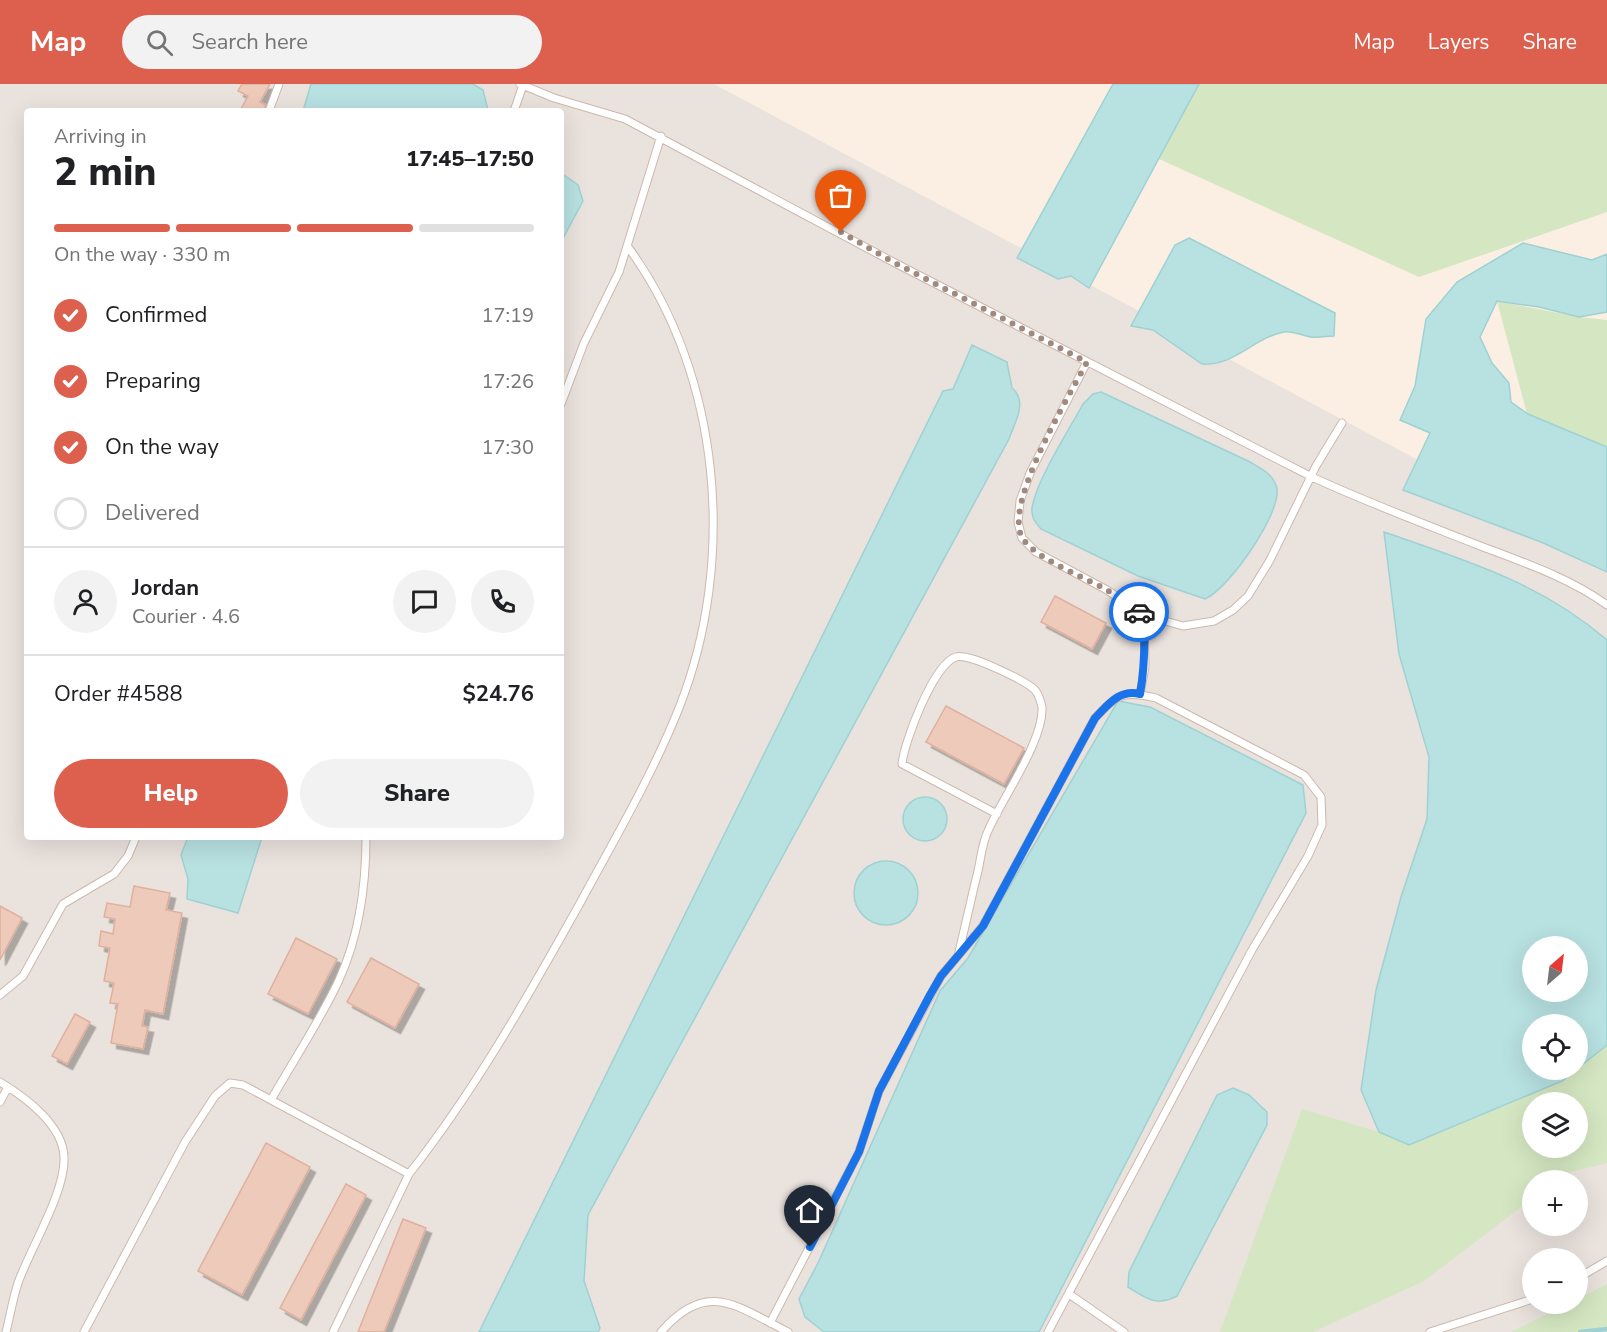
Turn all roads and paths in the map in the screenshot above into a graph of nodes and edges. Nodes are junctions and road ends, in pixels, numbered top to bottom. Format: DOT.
graph roads {
  1 [pos="279,84"];
  2 [pos="522,85"];
  3 [pos="270,108"];
  4 [pos="515,108"];
  5 [pos="661,136"];
  6 [pos="628,247"];
  7 [pos="1087,362"];
  8 [pos="564,396"];
  9 [pos="1342,423"];
  10 [pos="1312,477"];
  11 [pos="1607,605"];
  12 [pos="1144,615"];
  13 [pos="1140,694"];
  14 [pos="997,814"];
  15 [pos="134,840"];
  16 [pos="366,840"];
  17 [pos="958,956"];
  18 [pos="0,995"];
  19 [pos="0,1082"];
  20 [pos="8,1087"];
  21 [pos="271,1100"];
  22 [pos="0,1102"];
  23 [pos="409,1174"];
  24 [pos="1607,1261"];
  25 [pos="1588,1272"];
  26 [pos="1069,1294"];
  27 [pos="1522,1303"];
  28 [pos="770,1323"];
  29 [pos="6,1332"];
  30 [pos="84,1332"];
  31 [pos="333,1332"];
  32 [pos="661,1332"];
  33 [pos="788,1332"];
  34 [pos="1048,1332"];
  35 [pos="1124,1332"];
  36 [pos="1430,1332"];
  1 -- 3 [label="lane"];
  2 -- 4 [label="lane"];
  2 -- 5 [label="lane"];
  5 -- 6 [label="lane"];
  5 -- 7 [label="lane"];
  6 -- 8 [label="lane"];
  6 -- 23 [label="lane"];
  7 -- 10 [label="lane"];
  7 -- 12 [label="lane"];
  9 -- 10 [label="lane"];
  10 -- 11 [label="lane"];
  10 -- 12 [label="lane"];
  12 -- 13 [label="lane"];
  13 -- 17 [label="lane"];
  13 -- 26 [label="lane"];
  14 -- 14 [label="lane"];
  14 -- 17 [label="lane"];
  15 -- 18 [label="lane"];
  16 -- 21 [label="lane"];
  17 -- 28 [label="lane"];
  19 -- 20 [label="lane"];
  20 -- 22 [label="lane"];
  20 -- 29 [label="lane"];
  21 -- 23 [label="lane"];
  21 -- 30 [label="lane"];
  23 -- 31 [label="lane"];
  24 -- 25 [label="lane"];
  26 -- 34 [label="lane"];
  26 -- 35 [label="lane"];
  27 -- 36 [label="lane"];
  28 -- 32 [label="lane"];
  28 -- 33 [label="lane"];
}
